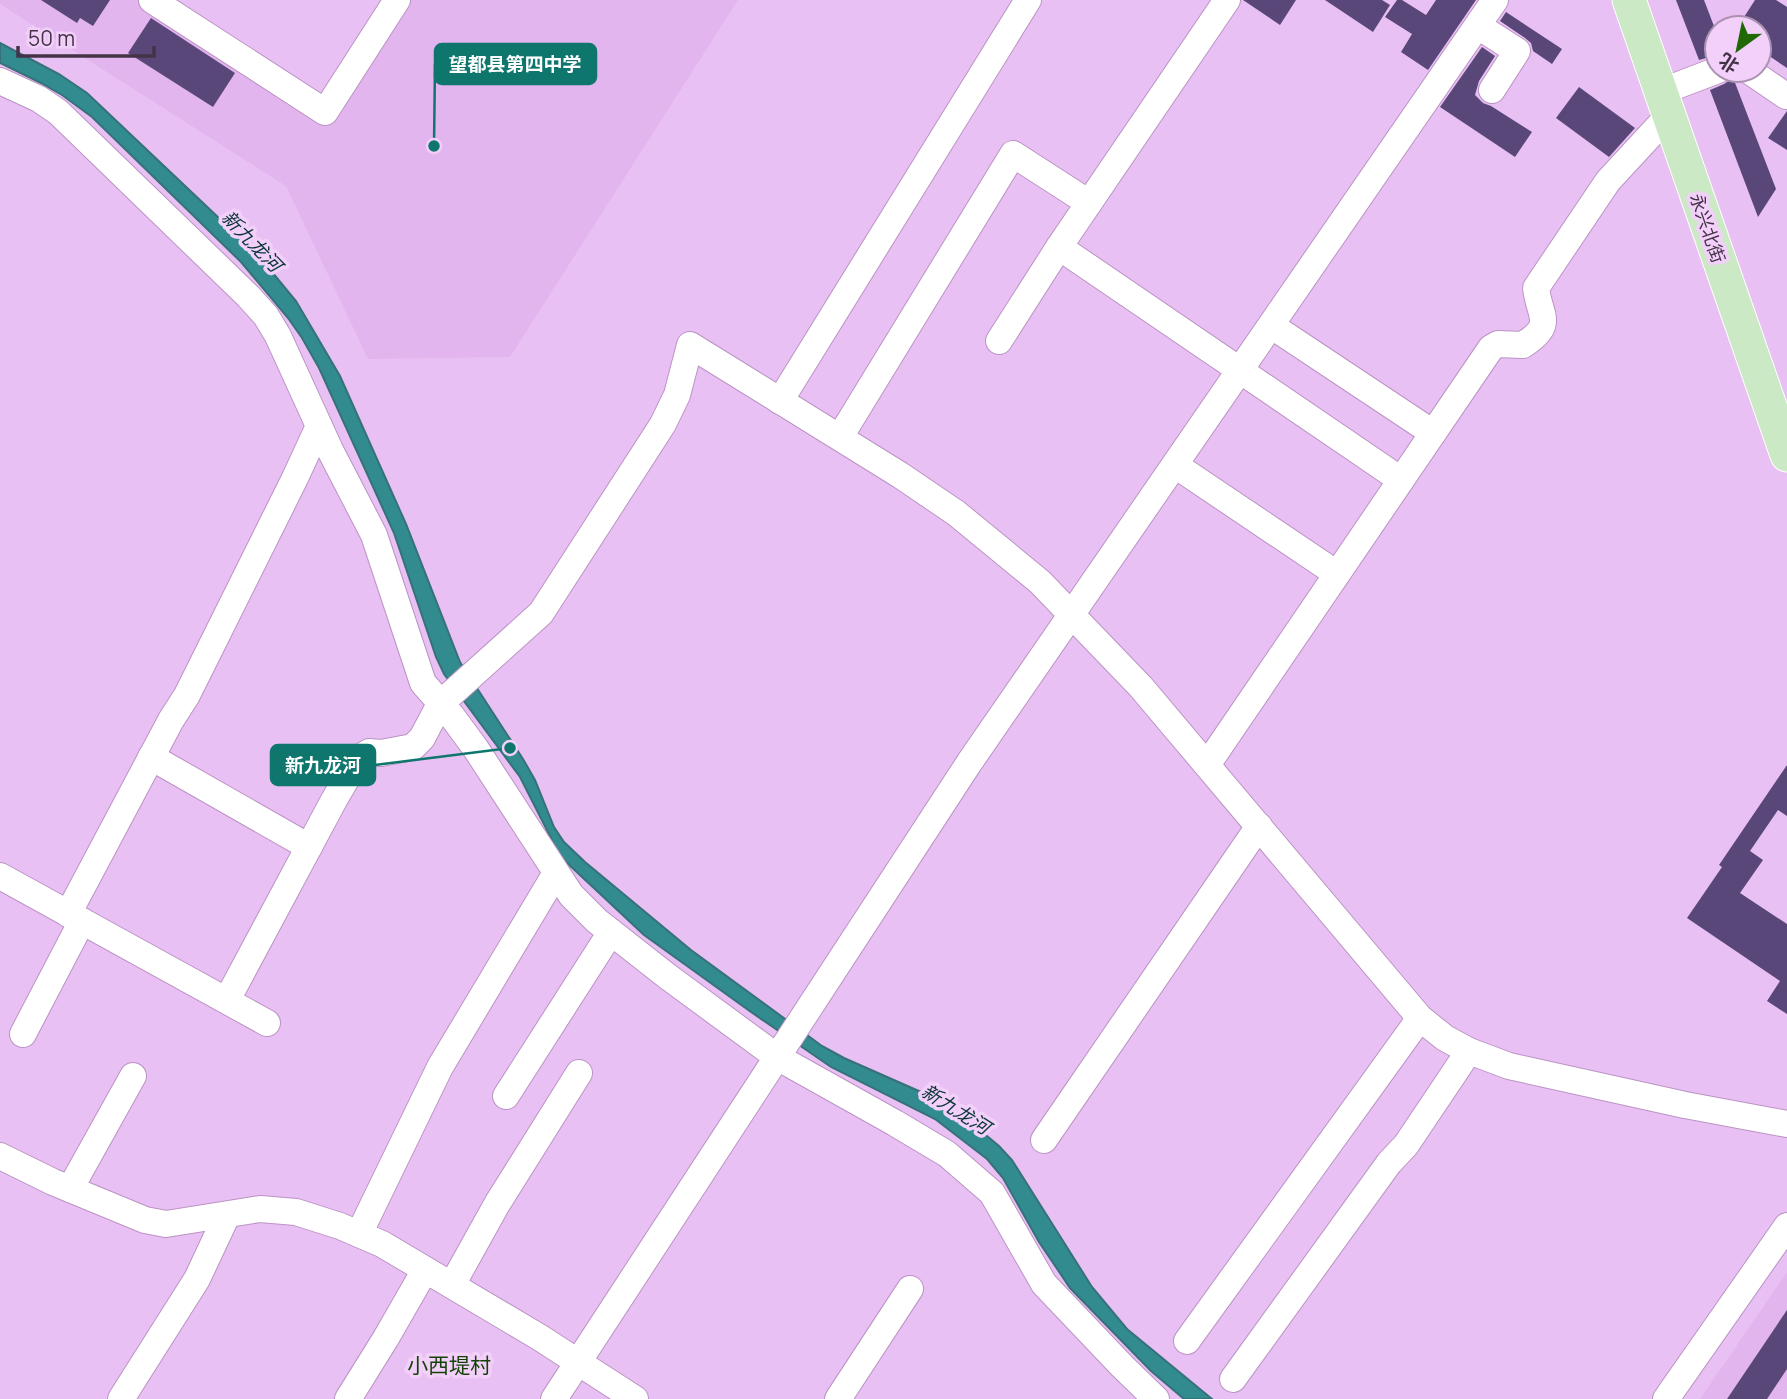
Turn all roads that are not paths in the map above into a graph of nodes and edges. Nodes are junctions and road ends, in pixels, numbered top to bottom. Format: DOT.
graph roads {
  1 [pos="152,0"];
  2 [pos="397,0"];
  3 [pos="1028,0"];
  4 [pos="1227,0"];
  5 [pos="1495,0"];
  6 [pos="1629,0"];
  7 [pos="1646,0"];
  8 [pos="1478,26"];
  9 [pos="1703,80"];
  10 [pos="0,81"];
  11 [pos="1768,84"];
  12 [pos="1492,90"];
  13 [pos="1786,96"];
  14 [pos="1672,100"];
  15 [pos="1089,203"];
  16 [pos="1059,247"];
  17 [pos="1272,326"];
  18 [pos="999,341"];
  19 [pos="1241,371"];
  20 [pos="780,401"];
  21 [pos="1787,404"];
  22 [pos="319,426"];
  23 [pos="1433,433"];
  24 [pos="839,437"];
  25 [pos="1787,456"];
  26 [pos="1175,465"];
  27 [pos="1401,480"];
  28 [pos="1337,574"];
  29 [pos="1072,615"];
  30 [pos="440,704"];
  31 [pos="151,757"];
  32 [pos="1207,765"];
  33 [pos="1259,826"];
  34 [pos="309,847"];
  35 [pos="556,873"];
  36 [pos="0,876"];
  37 [pos="75,917"];
  38 [pos="611,932"];
  39 [pos="227,1000"];
  40 [pos="1420,1018"];
  41 [pos="267,1023"];
  42 [pos="23,1034"];
  43 [pos="1469,1051"];
  44 [pos="777,1057"];
  45 [pos="579,1073"];
  46 [pos="133,1076"];
  47 [pos="506,1096"];
  48 [pos="1787,1124"];
  49 [pos="1044,1140"];
  50 [pos="0,1156"];
  51 [pos="70,1189"];
  52 [pos="227,1215"];
  53 [pos="1787,1226"];
  54 [pos="359,1234"];
  55 [pos="425,1270"];
  56 [pos="452,1285"];
  57 [pos="910,1289"];
  58 [pos="1187,1341"];
  59 [pos="578,1362"];
  60 [pos="1234,1379"];
  61 [pos="121,1399"];
  62 [pos="348,1399"];
  63 [pos="554,1399"];
  64 [pos="635,1399"];
  65 [pos="838,1399"];
  66 [pos="1156,1399"];
  67 [pos="1666,1399"];
  1 -- 2 [label="street"];
  3 -- 20 [label="street"];
  4 -- 15 [label="street"];
  5 -- 8 [label="street"];
  6 -- 14 [label="main road, 永兴北街"];
  7 -- 14 [label="main road, 永兴北街"];
  8 -- 12 [label="street"];
  8 -- 17 [label="street"];
  9 -- 14 [label="street"];
  10 -- 22 [label="street"];
  11 -- 13 [label="street"];
  14 -- 21 [label="main road, 永兴北街"];
  14 -- 23 [label="street"];
  14 -- 25 [label="main road, 永兴北街"];
  15 -- 16 [label="street"];
  15 -- 24 [label="street"];
  16 -- 18 [label="street"];
  16 -- 19 [label="street"];
  17 -- 19 [label="street"];
  17 -- 23 [label="street"];
  19 -- 26 [label="street"];
  19 -- 27 [label="street"];
  20 -- 24 [label="street"];
  20 -- 30 [label="street"];
  22 -- 30 [label="street"];
  22 -- 31 [label="street"];
  23 -- 27 [label="street"];
  24 -- 29 [label="street"];
  26 -- 28 [label="street"];
  26 -- 29 [label="street"];
  27 -- 28 [label="street"];
  28 -- 32 [label="street"];
  29 -- 32 [label="street"];
  29 -- 44 [label="street"];
  30 -- 34 [label="street"];
  30 -- 35 [label="street"];
  31 -- 34 [label="street"];
  31 -- 37 [label="street"];
  32 -- 33 [label="street"];
  33 -- 40 [label="street"];
  33 -- 49 [label="street"];
  34 -- 39 [label="street"];
  35 -- 38 [label="street"];
  35 -- 54 [label="street"];
  36 -- 37 [label="street"];
  37 -- 39 [label="street"];
  37 -- 42 [label="street"];
  38 -- 44 [label="street"];
  38 -- 47 [label="street"];
  39 -- 41 [label="street"];
  40 -- 43 [label="street"];
  40 -- 58 [label="street"];
  43 -- 48 [label="street"];
  43 -- 60 [label="street"];
  44 -- 59 [label="street"];
  44 -- 66 [label="street"];
  45 -- 56 [label="street"];
  46 -- 51 [label="street"];
  50 -- 51 [label="street"];
  51 -- 52 [label="street"];
  52 -- 54 [label="street"];
  52 -- 61 [label="street"];
  53 -- 67 [label="street"];
  54 -- 55 [label="street"];
  55 -- 56 [label="street"];
  55 -- 62 [label="street"];
  56 -- 59 [label="street"];
  57 -- 65 [label="street"];
  59 -- 63 [label="street"];
  59 -- 64 [label="street"];
}
